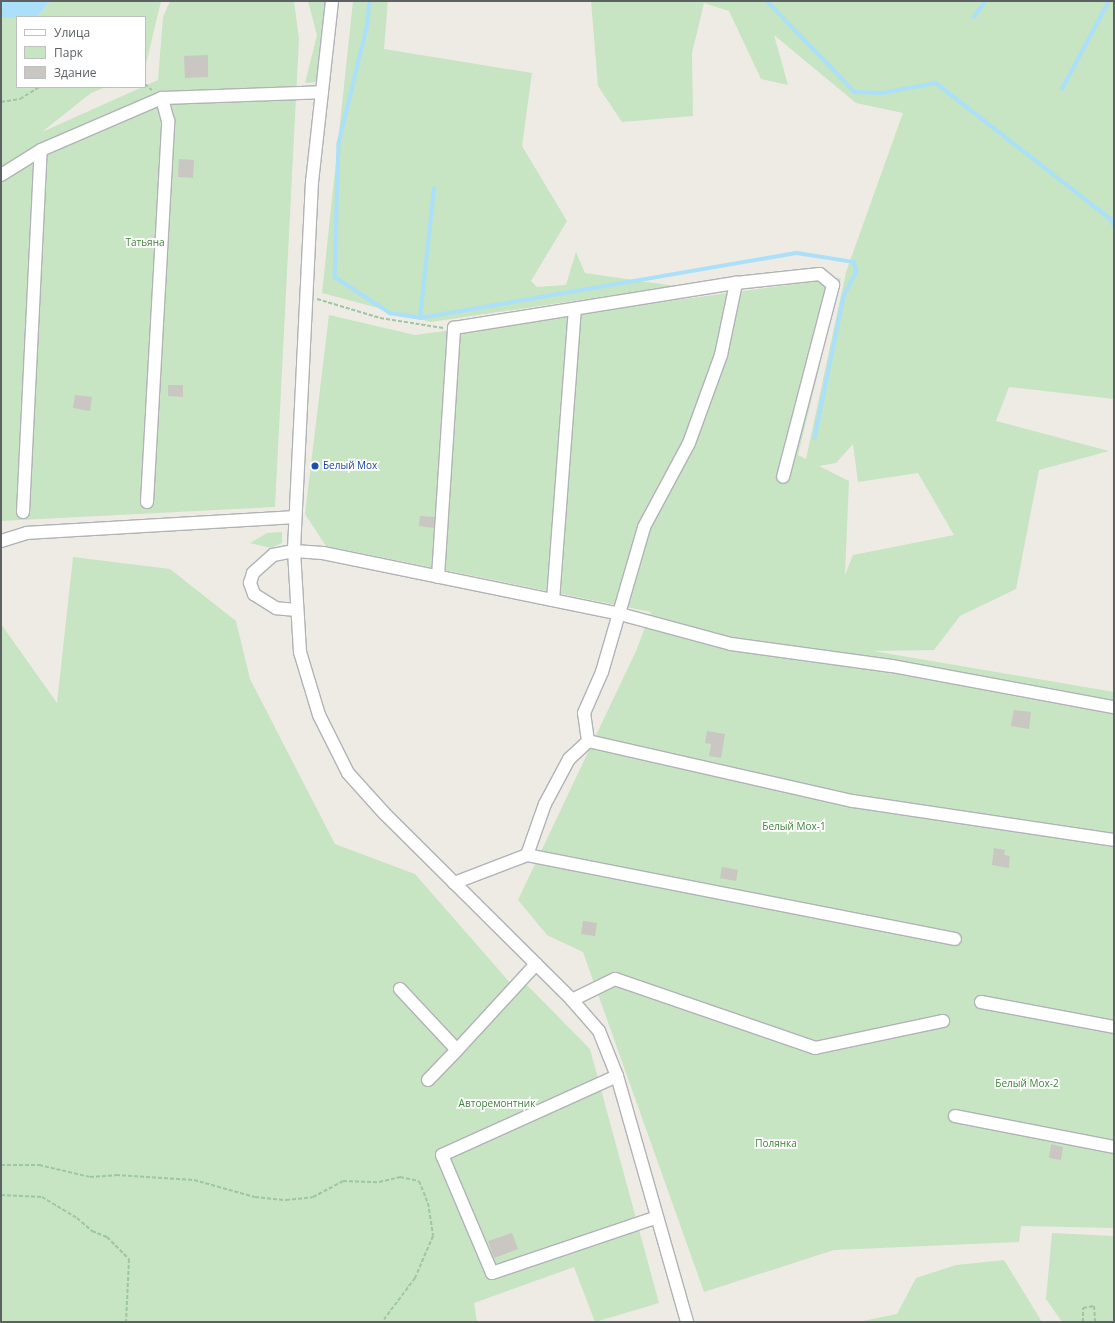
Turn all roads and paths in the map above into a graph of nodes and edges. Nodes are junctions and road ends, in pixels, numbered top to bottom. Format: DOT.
graph roads {
  1 [pos="332,1"];
  2 [pos="37,88"];
  3 [pos="322,92"];
  4 [pos="162,98"];
  5 [pos="1,102"];
  6 [pos="42,150"];
  7 [pos="1,175"];
  8 [pos="736,283"];
  9 [pos="306,296"];
  10 [pos="575,310"];
  11 [pos="454,328"];
  12 [pos="783,476"];
  13 [pos="147,502"];
  14 [pos="23,512"];
  15 [pos="296,517"];
  16 [pos="1,540"];
  17 [pos="294,551"];
  18 [pos="438,577"];
  19 [pos="553,600"];
  20 [pos="297,610"];
  21 [pos="620,614"];
  22 [pos="1114,707"];
  23 [pos="588,741"];
  24 [pos="1114,840"];
  25 [pos="527,855"];
  26 [pos="454,883"];
  27 [pos="955,939"];
  28 [pos="536,964"];
  29 [pos="400,989"];
  30 [pos="572,1000"];
  31 [pos="981,1002"];
  32 [pos="943,1021"];
  33 [pos="1114,1027"];
  34 [pos="457,1050"];
  35 [pos="617,1076"];
  36 [pos="428,1080"];
  37 [pos="955,1116"];
  38 [pos="1114,1146"];
  39 [pos="1,1165"];
  40 [pos="1,1194"];
  41 [pos="657,1217"];
  42 [pos="126,1322"];
  43 [pos="382,1322"];
  44 [pos="687,1322"];
  45 [pos="1083,1322"];
  46 [pos="1095,1322"];
  1 -- 3 [label="street"];
  2 -- 5 [label="path"];
  3 -- 4 [label="street"];
  3 -- 9 [label="street"];
  4 -- 6 [label="street"];
  4 -- 13 [label="street"];
  6 -- 7 [label="street"];
  6 -- 14 [label="street"];
  8 -- 10 [label="street"];
  8 -- 12 [label="street"];
  8 -- 21 [label="street"];
  9 -- 11 [label="path"];
  9 -- 15 [label="street"];
  10 -- 11 [label="street"];
  10 -- 19 [label="street"];
  11 -- 18 [label="street"];
  15 -- 16 [label="street"];
  15 -- 17 [label="street"];
  17 -- 18 [label="street"];
  17 -- 20 [label="street"];
  17 -- 20 [label="street"];
  18 -- 19 [label="street"];
  19 -- 21 [label="street"];
  20 -- 26 [label="street"];
  21 -- 22 [label="street"];
  21 -- 23 [label="street"];
  23 -- 24 [label="street"];
  23 -- 25 [label="street"];
  25 -- 26 [label="street"];
  25 -- 27 [label="street"];
  26 -- 28 [label="street"];
  28 -- 30 [label="street"];
  28 -- 34 [label="street"];
  29 -- 34 [label="street"];
  30 -- 32 [label="street"];
  30 -- 35 [label="street"];
  31 -- 33 [label="street"];
  34 -- 36 [label="street"];
  35 -- 41 [label="street"];
  35 -- 41 [label="street"];
  37 -- 38 [label="street"];
  39 -- 43 [label="path"];
  40 -- 42 [label="path"];
  41 -- 44 [label="street"];
  45 -- 46 [label="path"];
}
